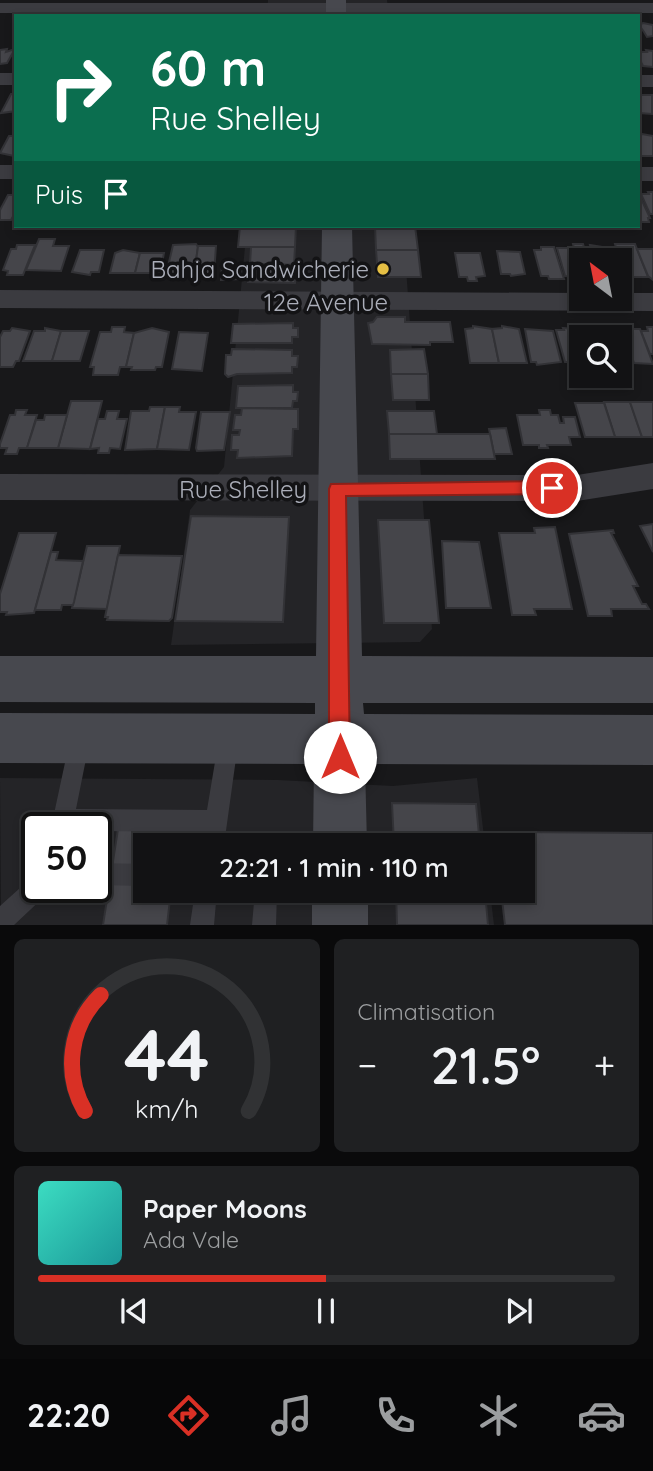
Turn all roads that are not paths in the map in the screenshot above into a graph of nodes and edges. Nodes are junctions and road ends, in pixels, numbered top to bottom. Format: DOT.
graph roads {
  1 [pos="0,8"];
  2 [pos="336,8"];
  3 [pos="653,8"];
  4 [pos="337,228"];
  5 [pos="0,299"];
  6 [pos="338,302"];
  7 [pos="653,302"];
  8 [pos="653,476"];
  9 [pos="0,487"];
  10 [pos="337,489"];
  11 [pos="0,679"];
  12 [pos="339,680"];
  13 [pos="653,680"];
  14 [pos="0,738"];
  15 [pos="80,738"];
  16 [pos="229,739"];
  17 [pos="340,739"];
  18 [pos="653,740"];
  19 [pos="65,812"];
  20 [pos="217,821"];
  21 [pos="112,823"];
  22 [pos="215,833"];
  23 [pos="340,833"];
  24 [pos="112,874"];
  25 [pos="133,875"];
  26 [pos="21,903"];
  27 [pos="205,903"];
  28 [pos="265,903"];
  29 [pos="340,903"];
  30 [pos="0,922"];
  31 [pos="202,925"];
  32 [pos="264,925"];
  33 [pos="340,925"];
  1 -- 2 [label="street"];
  2 -- 3 [label="street"];
  4 -- 6 [label="main road"];
  5 -- 6 [label="street, 12e Avenue"];
  6 -- 7 [label="street, 12e Avenue"];
  6 -- 10 [label="main road"];
  8 -- 10 [label="street, Rue Shelley"];
  9 -- 10 [label="street, Rue Shelley"];
  10 -- 12 [label="main road"];
  11 -- 12 [label="main road"];
  12 -- 13 [label="main road"];
  12 -- 17 [label="main road"];
  14 -- 15 [label="main road"];
  15 -- 16 [label="main road"];
  15 -- 19 [label="lane"];
  16 -- 17 [label="main road"];
  16 -- 20 [label="lane"];
  17 -- 18 [label="main road"];
  17 -- 23 [label="main road"];
  20 -- 21 [label="lane"];
  20 -- 22 [label="lane"];
  24 -- 25 [label="lane"];
  26 -- 30 [label="lane"];
  27 -- 31 [label="lane"];
  28 -- 32 [label="lane"];
  29 -- 33 [label="main road"];
}
